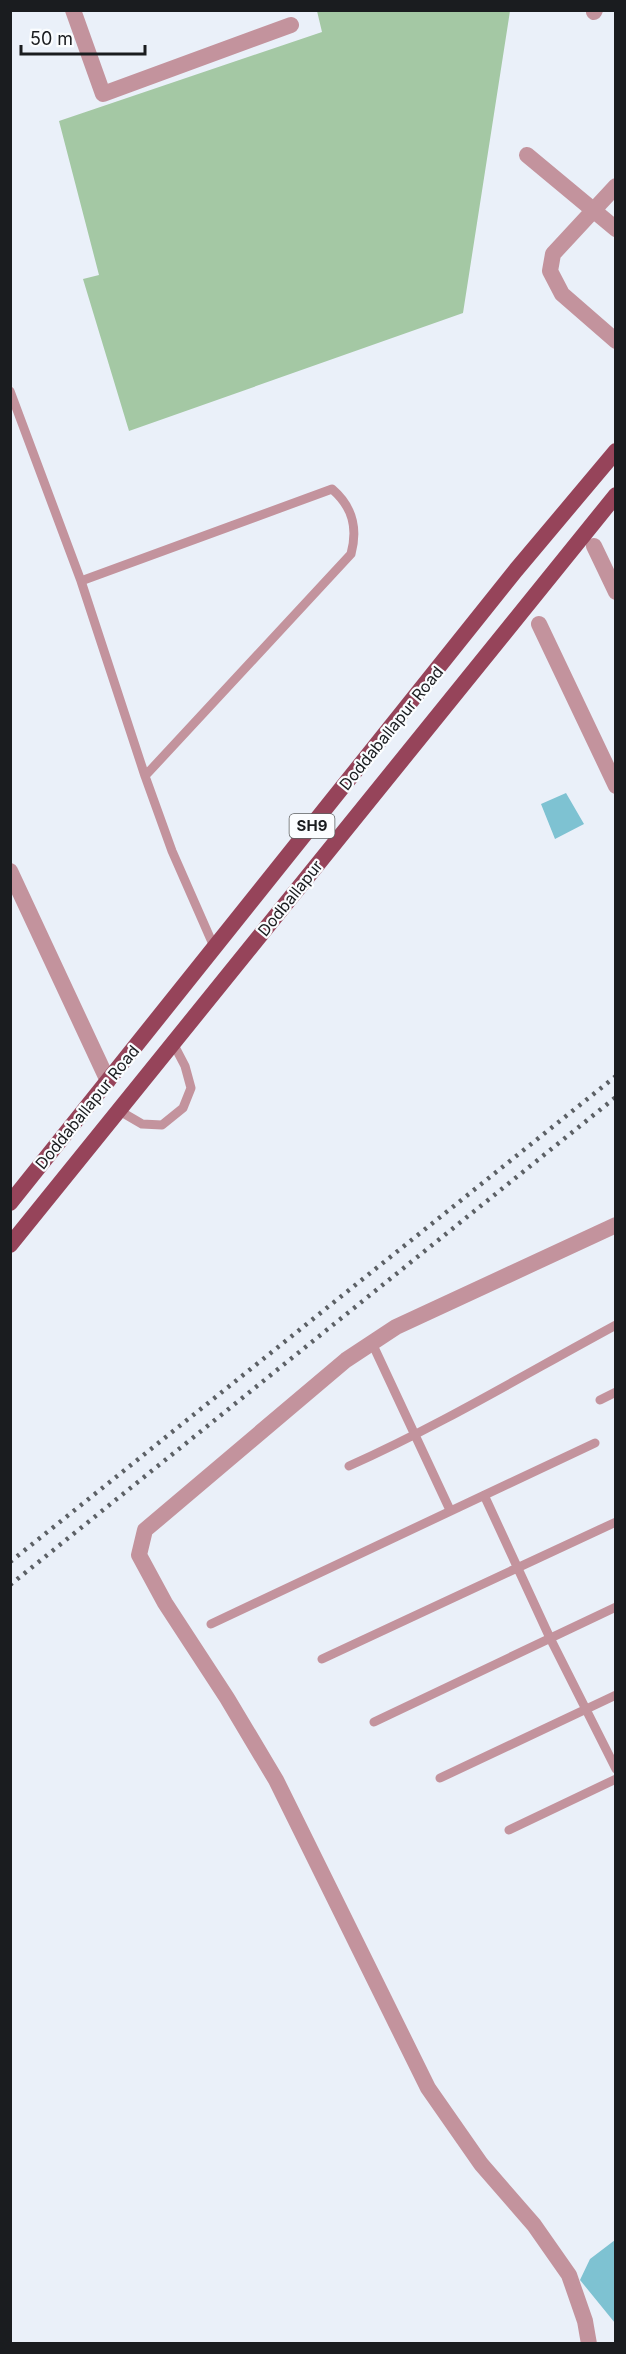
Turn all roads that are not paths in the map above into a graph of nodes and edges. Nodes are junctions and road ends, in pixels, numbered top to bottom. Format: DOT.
graph roads {
  1 [pos="73,10"];
  2 [pos="291,25"];
  3 [pos="527,155"];
  4 [pos="615,186"];
  5 [pos="594,211"];
  6 [pos="615,229"];
  7 [pos="615,341"];
  8 [pos="10,391"];
  9 [pos="615,451"];
  10 [pos="615,495"];
  11 [pos="594,546"];
  12 [pos="81,581"];
  13 [pos="615,592"];
  14 [pos="539,624"];
  15 [pos="611,766"];
  16 [pos="145,776"];
  17 [pos="615,786"];
  18 [pos="10,871"];
  19 [pos="215,949"];
  20 [pos="173,1043"];
  21 [pos="108,1081"];
  22 [pos="118,1110"];
  23 [pos="10,1203"];
  24 [pos="614,1228"];
  25 [pos="10,1245"];
  26 [pos="615,1325"];
  27 [pos="372,1343"];
  28 [pos="615,1392"];
  29 [pos="600,1400"];
  30 [pos="415,1436"];
  31 [pos="595,1443"];
  32 [pos="349,1466"];
  33 [pos="484,1495"];
  34 [pos="450,1510"];
  35 [pos="615,1522"];
  36 [pos="516,1566"];
  37 [pos="615,1607"];
  38 [pos="211,1624"];
  39 [pos="550,1638"];
  40 [pos="322,1659"];
  41 [pos="615,1695"];
  42 [pos="585,1710"];
  43 [pos="374,1722"];
  44 [pos="615,1769"];
  45 [pos="440,1778"];
  46 [pos="615,1779"];
  47 [pos="509,1830"];
  48 [pos="589,2343"];
  1 -- 2 [label="street"];
  3 -- 5 [label="street"];
  4 -- 5 [label="street"];
  5 -- 6 [label="street"];
  5 -- 7 [label="street"];
  8 -- 12 [label="lane"];
  9 -- 19 [label="main road, Doddaballapur Road / SH9"];
  10 -- 20 [label="main road, Dodballapur / SH9"];
  11 -- 13 [label="street"];
  12 -- 16 [label="lane"];
  12 -- 16 [label="lane"];
  14 -- 15 [label="street"];
  15 -- 17 [label="street"];
  16 -- 19 [label="lane"];
  18 -- 21 [label="street"];
  19 -- 21 [label="main road, Doddaballapur Road / SH9"];
  20 -- 22 [label="main road, Dodballapur / SH9"];
  20 -- 22 [label="lane"];
  21 -- 23 [label="main road, Doddaballapur Road / SH9"];
  22 -- 25 [label="main road, Dodballapur / SH9"];
  24 -- 27 [label="street"];
  26 -- 30 [label="lane"];
  27 -- 30 [label="lane"];
  27 -- 48 [label="street"];
  28 -- 29 [label="lane"];
  30 -- 32 [label="lane"];
  30 -- 34 [label="lane"];
  31 -- 33 [label="lane"];
  33 -- 34 [label="lane"];
  33 -- 36 [label="lane"];
  34 -- 38 [label="lane"];
  35 -- 36 [label="lane"];
  36 -- 39 [label="lane"];
  36 -- 40 [label="lane"];
  37 -- 39 [label="lane"];
  39 -- 42 [label="lane"];
  39 -- 43 [label="lane"];
  41 -- 42 [label="lane"];
  42 -- 44 [label="lane"];
  42 -- 45 [label="lane"];
  46 -- 47 [label="lane"];
}
